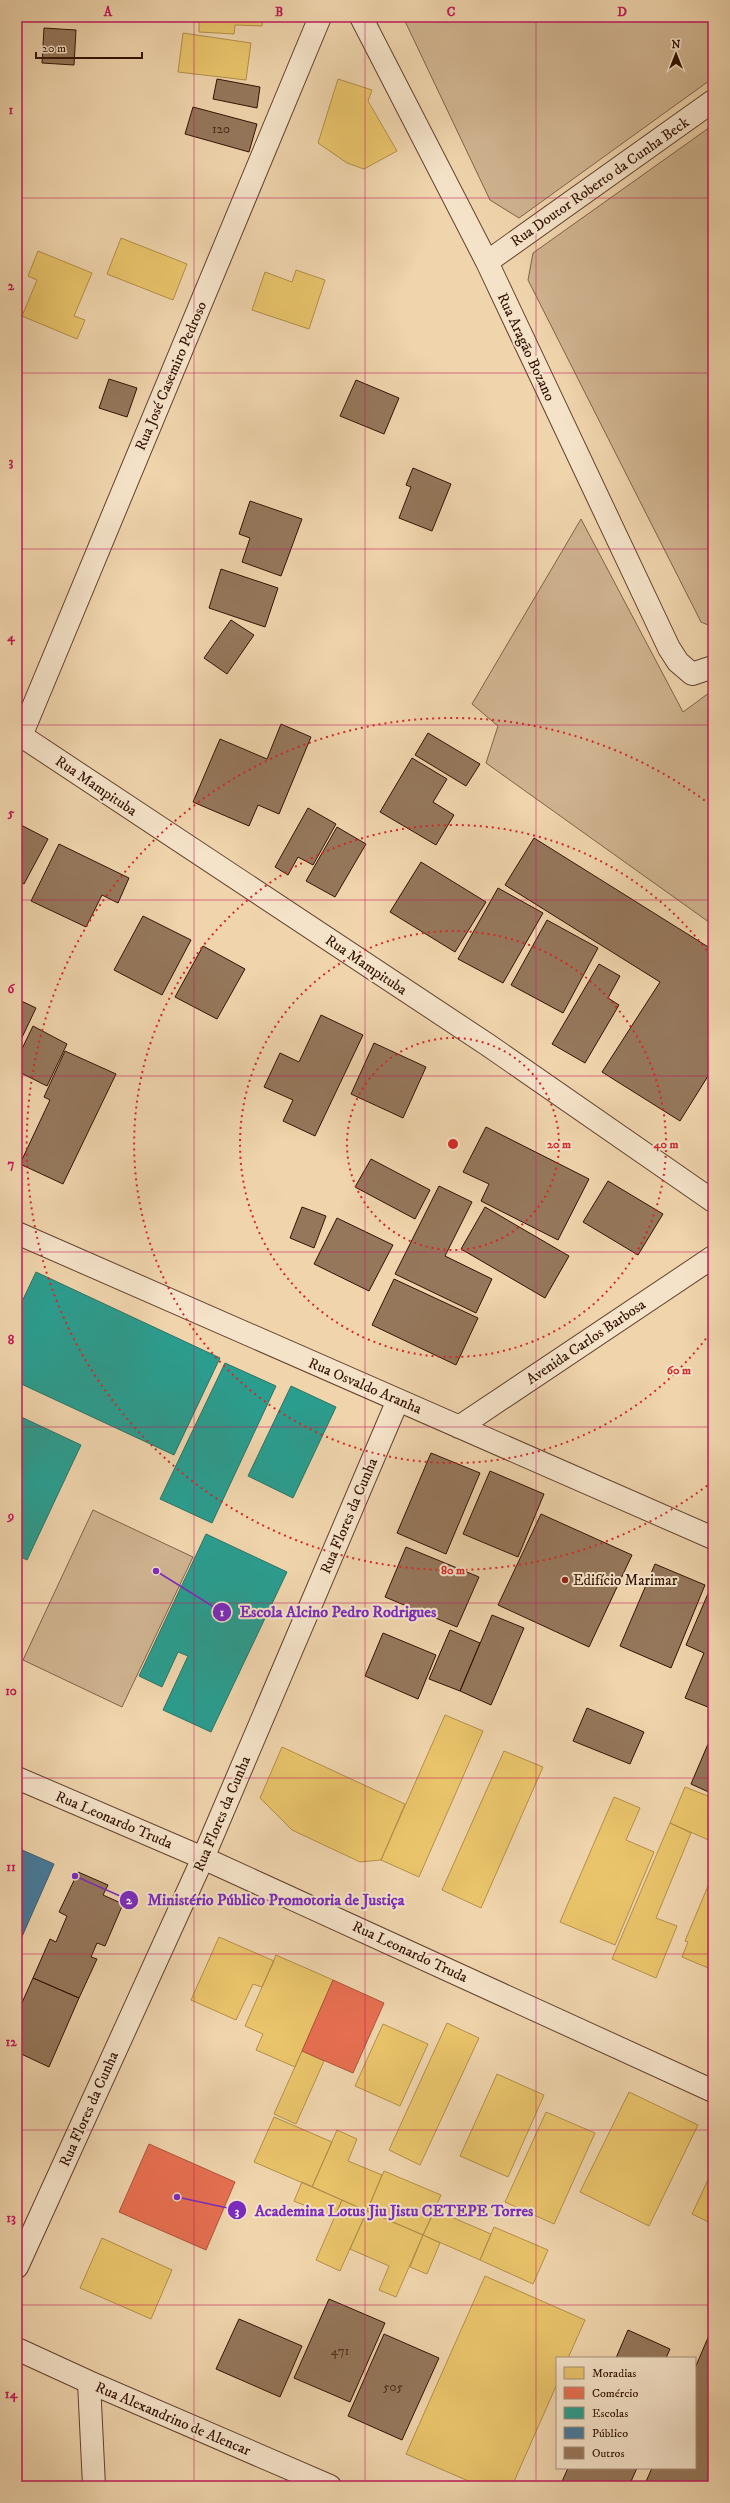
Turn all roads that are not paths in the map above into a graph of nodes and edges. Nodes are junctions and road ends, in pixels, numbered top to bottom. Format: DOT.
graph roads {
  1 [pos="320,17"];
  2 [pos="361,17"];
  3 [pos="713,101"];
  4 [pos="487,262"];
  5 [pos="713,667"];
  6 [pos="19,734"];
  7 [pos="713,1201"];
  8 [pos="17,1233"];
  9 [pos="713,1257"];
  10 [pos="398,1400"];
  11 [pos="459,1427"];
  12 [pos="713,1538"];
  13 [pos="17,1778"];
  14 [pos="203,1858"];
  15 [pos="713,2091"];
  16 [pos="17,2267"];
  17 [pos="17,2349"];
  18 [pos="89,2382"];
  19 [pos="94,2486"];
  20 [pos="330,2486"];
  1 -- 6 [label="street, Rua José Casemiro Pedroso"];
  2 -- 4 [label="street, Rua Aragão Bozano"];
  3 -- 4 [label="street, Rua Doutor Roberto da Cunha Beck"];
  4 -- 5 [label="street, Rua Aragão Bozano"];
  6 -- 7 [label="street, Rua Mampituba"];
  8 -- 10 [label="street, Rua Osvaldo Aranha"];
  9 -- 11 [label="street, Avenida Carlos Barbosa"];
  10 -- 11 [label="street, Rua Osvaldo Aranha"];
  10 -- 14 [label="street, Rua Flores da Cunha"];
  11 -- 12 [label="street, Rua Osvaldo Aranha"];
  13 -- 14 [label="street, Rua Leonardo Truda"];
  14 -- 15 [label="street, Rua Leonardo Truda"];
  14 -- 16 [label="street, Rua Flores da Cunha"];
  17 -- 18 [label="street, Rua Alexandrino de Alencar"];
  18 -- 19 [label="street"];
  18 -- 20 [label="street, Rua Alexandrino de Alencar"];
}
